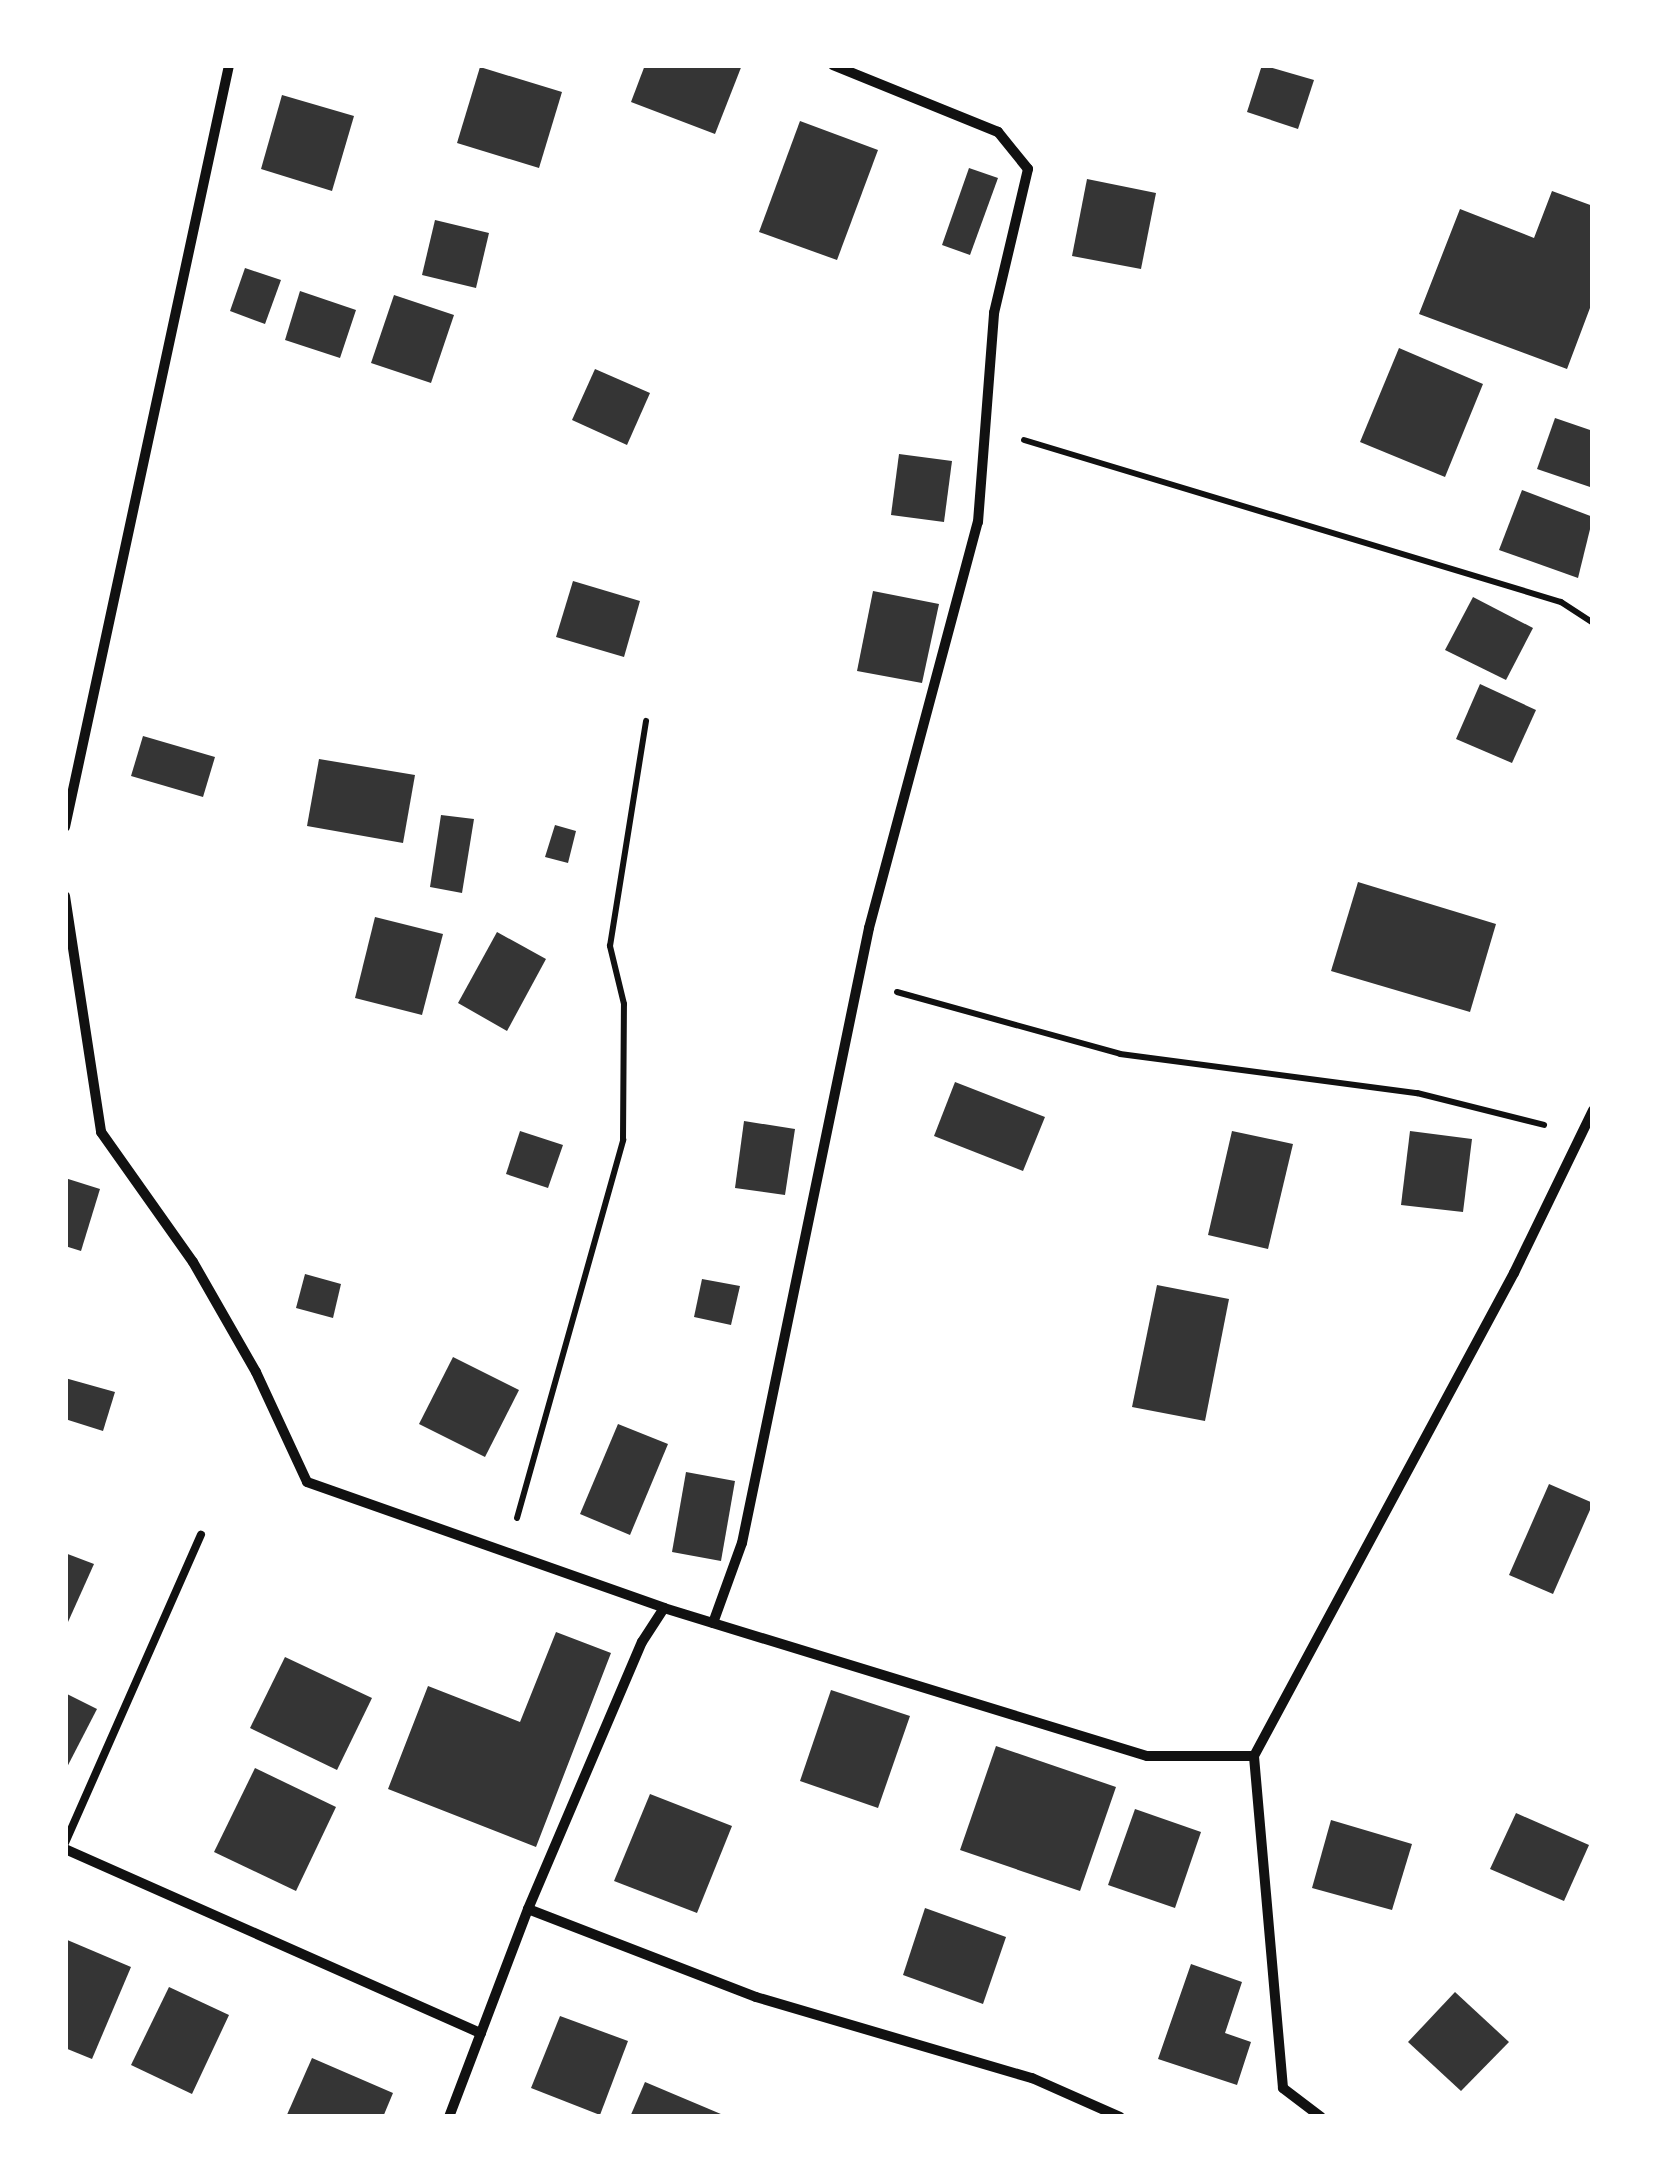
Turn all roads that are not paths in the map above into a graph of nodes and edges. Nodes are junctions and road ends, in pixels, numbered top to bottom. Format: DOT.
graph roads {
  1 [pos="229,65"];
  2 [pos="833,65"];
  3 [pos="65,827"];
  4 [pos="65,896"];
  5 [pos="1593,1110"];
  6 [pos="201,1535"];
  7 [pos="664,1608"];
  8 [pos="713,1623"];
  9 [pos="1254,1756"];
  10 [pos="65,1846"];
  11 [pos="528,1909"];
  12 [pos="481,2033"];
  13 [pos="450,2117"];
  14 [pos="1120,2117"];
  15 [pos="1321,2117"];
  1 -- 3 [label="street"];
  2 -- 8 [label="street"];
  4 -- 7 [label="street"];
  5 -- 9 [label="street"];
  6 -- 10 [label="lane"];
  7 -- 8 [label="street"];
  7 -- 11 [label="street"];
  8 -- 9 [label="street"];
  9 -- 15 [label="street"];
  10 -- 12 [label="street"];
  11 -- 12 [label="street"];
  11 -- 14 [label="street"];
  12 -- 13 [label="street"];
}
